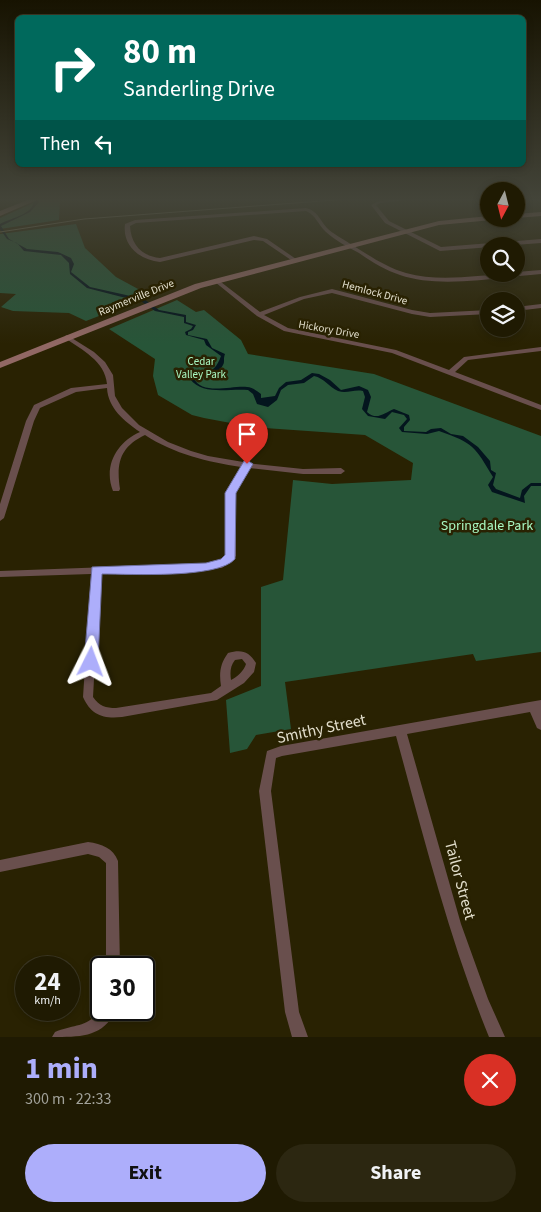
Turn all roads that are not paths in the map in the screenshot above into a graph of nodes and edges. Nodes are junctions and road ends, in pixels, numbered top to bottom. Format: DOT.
graph roads {
  1 [pos="134,247"];
  2 [pos="210,247"];
  3 [pos="276,247"];
  4 [pos="342,247"];
  5 [pos="355,247"];
  6 [pos="435,247"];
  7 [pos="469,247"];
  8 [pos="294,260"];
  9 [pos="541,272"];
  10 [pos="525,273"];
  11 [pos="480,277"];
  12 [pos="217,281"];
  13 [pos="541,306"];
  14 [pos="525,308"];
  15 [pos="480,312"];
  16 [pos="259,315"];
  17 [pos="67,337"];
  18 [pos="541,349"];
  19 [pos="0,365"];
  20 [pos="450,372"];
  21 [pos="109,386"];
  22 [pos="541,408"];
  23 [pos="146,432"];
  24 [pos="247,464"];
  25 [pos="341,471"];
  26 [pos="116,489"];
  27 [pos="0,518"];
  28 [pos="96,570"];
  29 [pos="0,574"];
  30 [pos="227,688"];
  31 [pos="537,706"];
  32 [pos="541,725"];
  33 [pos="400,729"];
  34 [pos="0,866"];
  35 [pos="113,956"];
  36 [pos="103,1021"];
  37 [pos="60,1037"];
  38 [pos="300,1037"];
  39 [pos="497,1037"];
  1 -- 2 [label="street"];
  3 -- 8 [label="street"];
  4 -- 8 [label="street, Raymerville Drive"];
  5 -- 11 [label="street"];
  6 -- 7 [label="street"];
  8 -- 12 [label="street, Raymerville Drive"];
  9 -- 10 [label="street"];
  12 -- 16 [label="street, Hickory Drive"];
  12 -- 17 [label="street, Raymerville Drive"];
  13 -- 14 [label="street"];
  15 -- 16 [label="street, Hemlock Drive"];
  16 -- 20 [label="street, Hickory Drive"];
  17 -- 19 [label="street, Raymerville Drive"];
  17 -- 21 [label="street"];
  18 -- 20 [label="street"];
  20 -- 22 [label="street, Hickory Drive"];
  21 -- 23 [label="street"];
  21 -- 27 [label="street"];
  23 -- 24 [label="street"];
  23 -- 26 [label="street"];
  24 -- 25 [label="street"];
  24 -- 28 [label="street"];
  28 -- 29 [label="street"];
  28 -- 30 [label="street"];
  31 -- 32 [label="street"];
  31 -- 33 [label="street, Smithy Street"];
  33 -- 38 [label="street, Smithy Street"];
  33 -- 39 [label="street, Tailor Street"];
  34 -- 35 [label="street"];
  36 -- 37 [label="street"];
}
